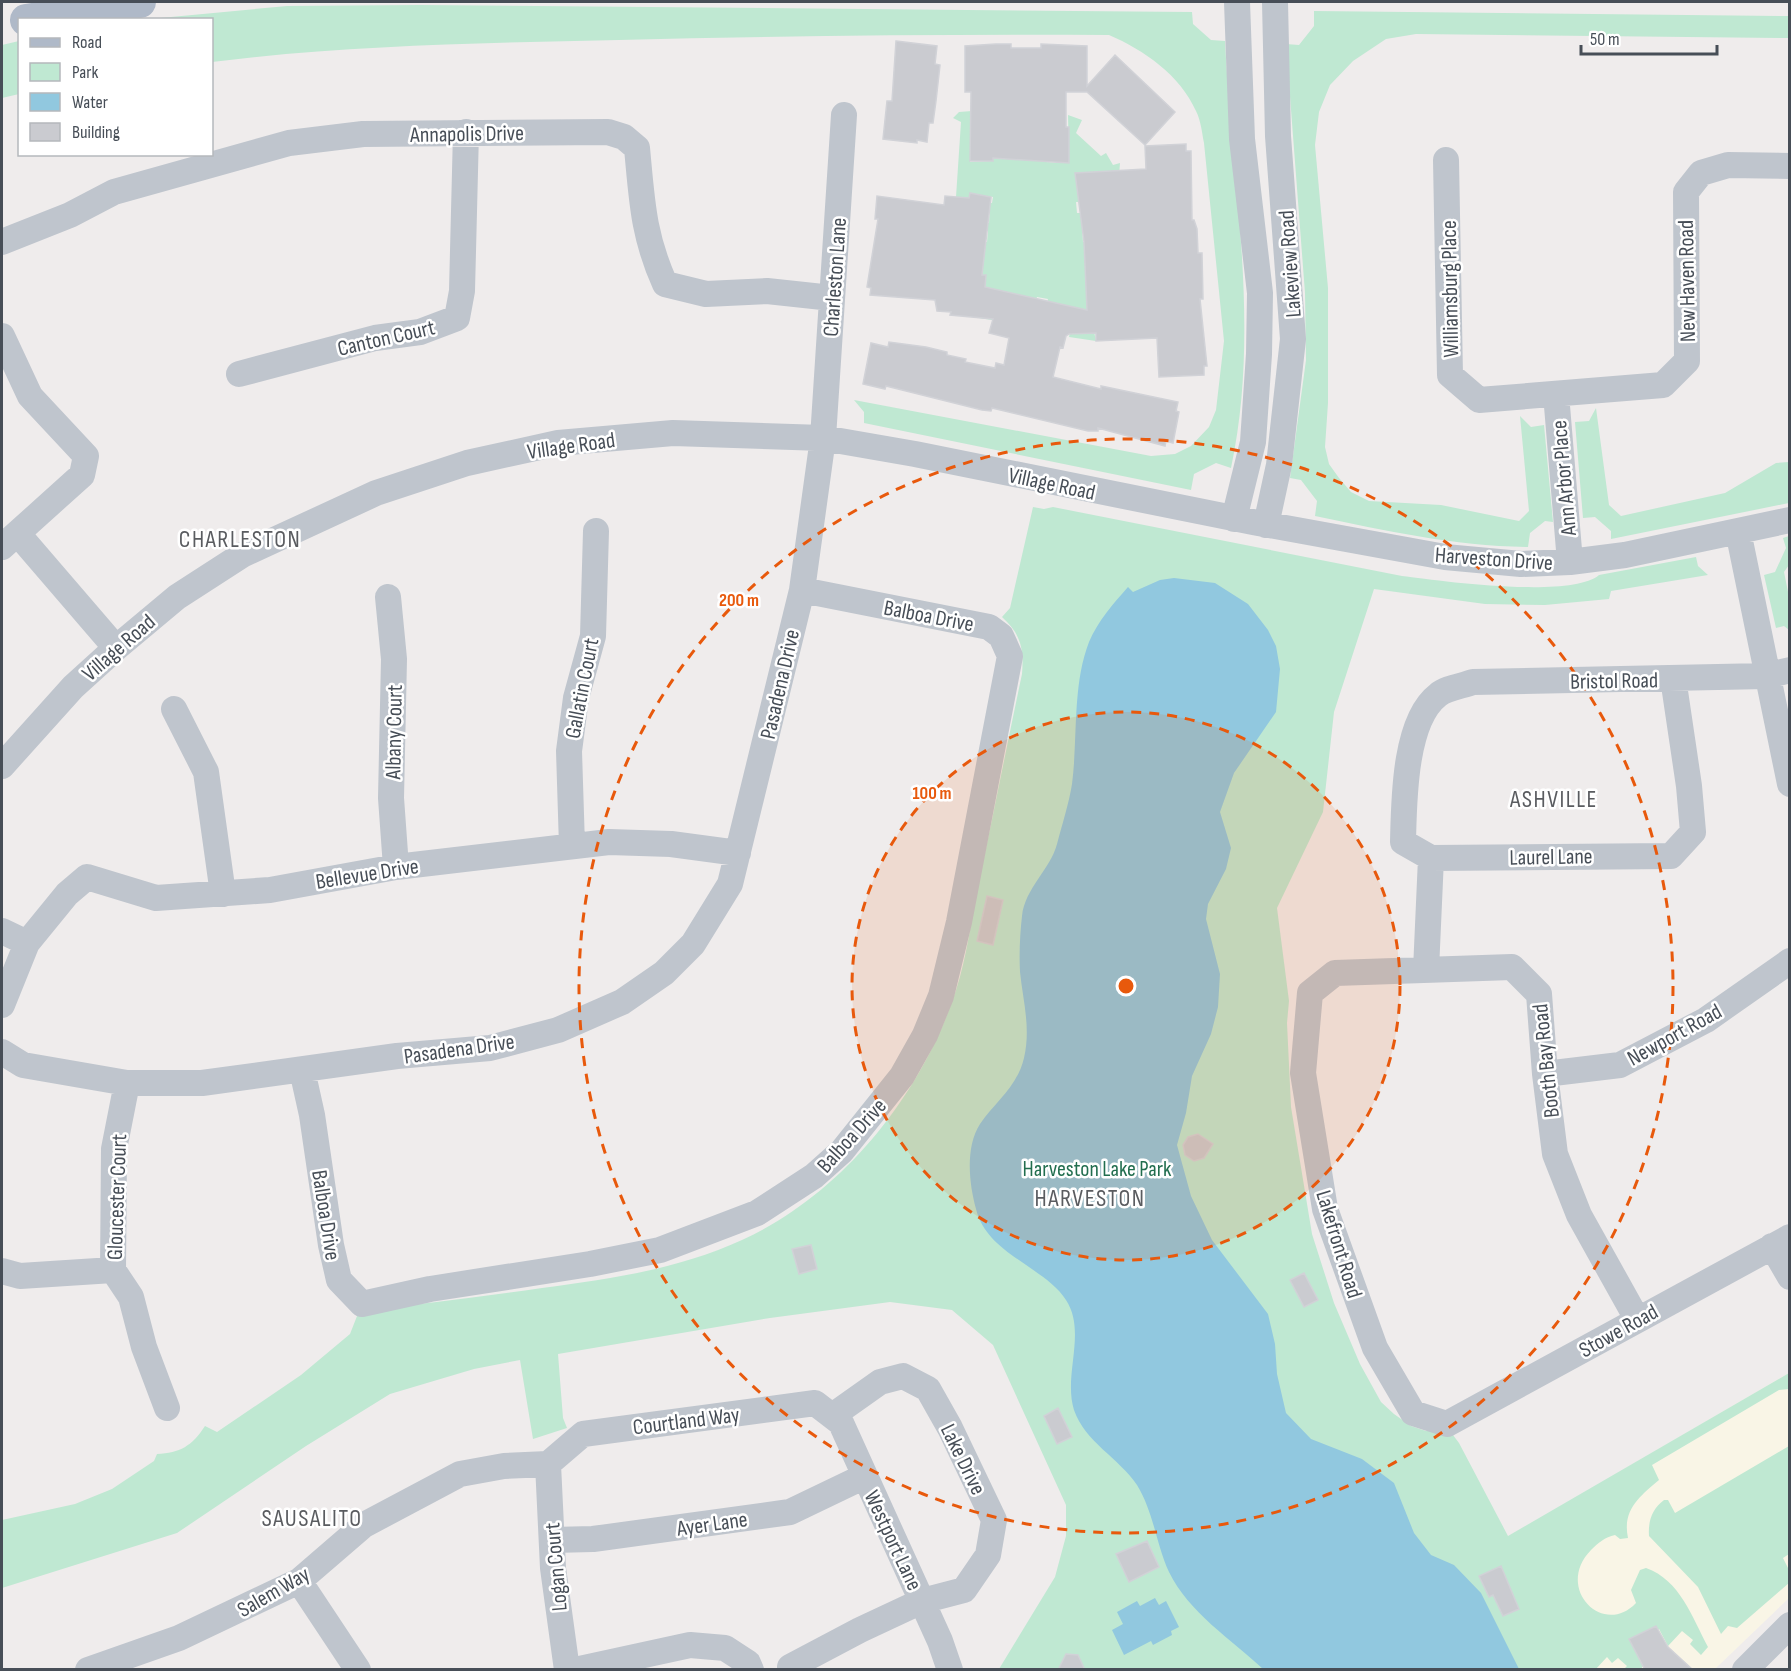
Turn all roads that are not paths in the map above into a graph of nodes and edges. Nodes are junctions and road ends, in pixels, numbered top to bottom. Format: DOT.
graph roads {
  1 [pos="140,2"];
  2 [pos="1237,2"];
  3 [pos="1275,2"];
  4 [pos="39,18"];
  5 [pos="18,21"];
  6 [pos="2,24"];
  7 [pos="844,115"];
  8 [pos="466,132"];
  9 [pos="1446,160"];
  10 [pos="1790,166"];
  11 [pos="2,242"];
  12 [pos="832,298"];
  13 [pos="2,336"];
  14 [pos="238,374"];
  15 [pos="1556,394"];
  16 [pos="823,438"];
  17 [pos="1234,519"];
  18 [pos="1790,520"];
  19 [pos="1266,525"];
  20 [pos="596,531"];
  21 [pos="1738,531"];
  22 [pos="10,541"];
  23 [pos="1570,562"];
  24 [pos="802,590"];
  25 [pos="388,597"];
  26 [pos="116,648"];
  27 [pos="1778,673"];
  28 [pos="1673,678"];
  29 [pos="174,709"];
  30 [pos="2,766"];
  31 [pos="1790,784"];
  32 [pos="572,846"];
  33 [pos="738,854"];
  34 [pos="1431,858"];
  35 [pos="396,867"];
  36 [pos="223,894"];
  37 [pos="2,932"];
  38 [pos="27,943"];
  39 [pos="1790,961"];
  40 [pos="1426,970"];
  41 [pos="1310,993"];
  42 [pos="2,1005"];
  43 [pos="2,1052"];
  44 [pos="302,1070"];
  45 [pos="1545,1074"];
  46 [pos="127,1083"];
  47 [pos="1781,1242"];
  48 [pos="113,1270"];
  49 [pos="2,1271"];
  50 [pos="1790,1277"];
  51 [pos="1637,1319"];
  52 [pos="167,1408"];
  53 [pos="832,1416"];
  54 [pos="1447,1424"];
  55 [pos="548,1464"];
  56 [pos="865,1476"];
  57 [pos="552,1540"];
  58 [pos="299,1581"];
  59 [pos="922,1601"];
  60 [pos="1790,1625"];
  61 [pos="790,1667"];
  62 [pos="88,1670"];
  63 [pos="358,1670"];
  64 [pos="567,1670"];
  65 [pos="575,1670"];
  66 [pos="751,1670"];
  67 [pos="950,1670"];
  68 [pos="1745,1670"];
  1 -- 4 [label="main road"];
  2 -- 17 [label="street, Lakeview Road"];
  3 -- 19 [label="street, Lakeview Road"];
  5 -- 6 [label="main road"];
  7 -- 12 [label="street, Charleston Lane"];
  8 -- 11 [label="street, Annapolis Drive"];
  8 -- 12 [label="street, Annapolis Drive"];
  8 -- 14 [label="street, Canton Court"];
  9 -- 15 [label="street, Williamsburg Place"];
  10 -- 15 [label="street, New Haven Road"];
  12 -- 16 [label="street, Charleston Lane"];
  13 -- 22 [label="street"];
  15 -- 23 [label="street, Ann Arbor Place"];
  16 -- 17 [label="street, Village Road"];
  16 -- 24 [label="street, Pasadena Drive"];
  16 -- 26 [label="street, Village Road"];
  17 -- 19 [label="street, Harveston Drive"];
  18 -- 21 [label="street, Harveston Drive"];
  19 -- 23 [label="street, Harveston Drive"];
  20 -- 32 [label="street, Gallatin Court"];
  21 -- 23 [label="street, Harveston Drive"];
  21 -- 27 [label="street"];
  22 -- 26 [label="street"];
  24 -- 33 [label="street, Pasadena Drive"];
  24 -- 44 [label="street, Balboa Drive"];
  25 -- 35 [label="street, Albany Court"];
  26 -- 30 [label="street, Village Road"];
  27 -- 28 [label="street, Bristol Road"];
  27 -- 31 [label="street"];
  28 -- 34 [label="street, Bristol Road"];
  28 -- 34 [label="street, Laurel Lane"];
  29 -- 36 [label="street"];
  32 -- 33 [label="street, Bellevue Drive"];
  32 -- 35 [label="street, Bellevue Drive"];
  33 -- 44 [label="street, Pasadena Drive"];
  34 -- 40 [label="street"];
  35 -- 36 [label="street, Bellevue Drive"];
  36 -- 38 [label="street, Bellevue Drive"];
  37 -- 38 [label="street"];
  38 -- 42 [label="street"];
  39 -- 45 [label="street, Newport Road"];
  40 -- 41 [label="street, Booth Bay Road"];
  40 -- 45 [label="street, Booth Bay Road"];
  41 -- 54 [label="street, Lakefront Road"];
  43 -- 46 [label="street, Pasadena Drive"];
  44 -- 46 [label="street, Pasadena Drive"];
  45 -- 51 [label="street, Booth Bay Road"];
  46 -- 48 [label="street, Gloucester Court"];
  47 -- 50 [label="street"];
  47 -- 51 [label="street, Stowe Road"];
  48 -- 49 [label="street"];
  48 -- 52 [label="street, Gloucester Court"];
  51 -- 54 [label="street, Stowe Road"];
  53 -- 55 [label="street, Courtland Way"];
  53 -- 56 [label="street, Westport Lane"];
  53 -- 59 [label="street, Lake Drive"];
  55 -- 57 [label="street, Logan Court"];
  55 -- 58 [label="street, Salem Way"];
  56 -- 57 [label="street, Ayer Lane"];
  56 -- 59 [label="street, Westport Lane"];
  57 -- 64 [label="street, Logan Court"];
  58 -- 62 [label="street, Salem Way"];
  58 -- 63 [label="street"];
  59 -- 61 [label="street, Lake Drive"];
  59 -- 67 [label="street, Westport Lane"];
  60 -- 68 [label="street"];
  65 -- 66 [label="street"];
}
